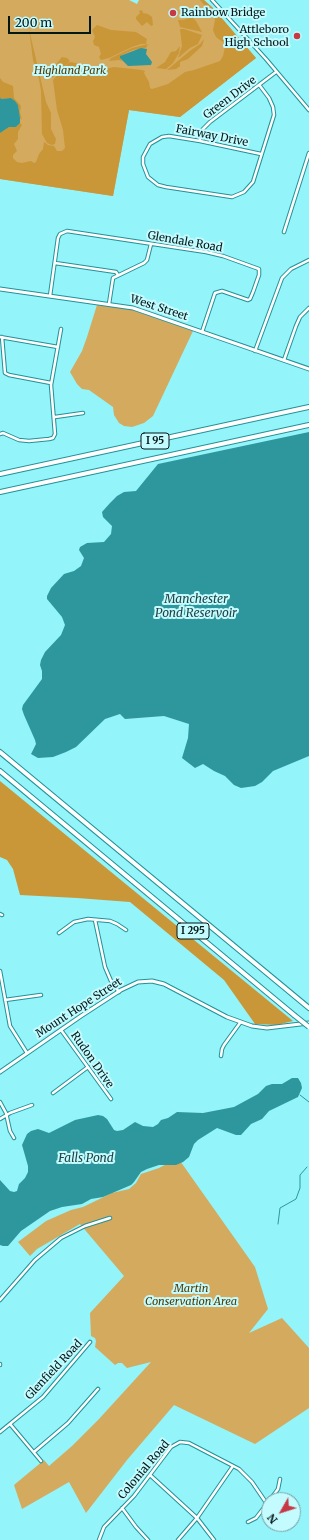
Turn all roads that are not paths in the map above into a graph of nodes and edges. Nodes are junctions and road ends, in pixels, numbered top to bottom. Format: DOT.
graph roads {
  1 [pos="212,0"];
  2 [pos="276,72"];
  3 [pos="260,86"];
  4 [pos="309,110"];
  5 [pos="200,141"];
  6 [pos="309,153"];
  7 [pos="261,154"];
  8 [pos="284,232"];
  9 [pos="150,244"];
  10 [pos="309,260"];
  11 [pos="55,263"];
  12 [pos="118,275"];
  13 [pos="0,289"];
  14 [pos="50,296"];
  15 [pos="109,304"];
  16 [pos="309,308"];
  17 [pos="61,329"];
  18 [pos="202,332"];
  19 [pos="1,337"];
  20 [pos="58,347"];
  21 [pos="255,351"];
  22 [pos="284,361"];
  23 [pos="309,369"];
  24 [pos="51,383"];
  25 [pos="309,407"];
  26 [pos="83,413"];
  27 [pos="55,417"];
  28 [pos="309,425"];
  29 [pos="0,434"];
  30 [pos="0,474"];
  31 [pos="0,492"];
  32 [pos="0,752"];
  33 [pos="0,771"];
  34 [pos="95,920"];
  35 [pos="126,930"];
  36 [pos="59,933"];
  37 [pos="0,971"];
  38 [pos="119,992"];
  39 [pos="41,995"];
  40 [pos="5,1000"];
  41 [pos="309,1008"];
  42 [pos="240,1023"];
  43 [pos="309,1023"];
  44 [pos="309,1027"];
  45 [pos="61,1029"];
  46 [pos="27,1053"];
  47 [pos="221,1056"];
  48 [pos="88,1067"];
  49 [pos="0,1072"];
  50 [pos="53,1092"];
  51 [pos="111,1099"];
  52 [pos="0,1102"];
  53 [pos="32,1105"];
  54 [pos="6,1115"];
  55 [pos="0,1119"];
  56 [pos="14,1138"];
  57 [pos="110,1218"];
  58 [pos="0,1300"];
  59 [pos="90,1342"];
  60 [pos="98,1389"];
  61 [pos="10,1424"];
  62 [pos="0,1432"];
  63 [pos="34,1452"];
  64 [pos="41,1461"];
  65 [pos="233,1466"];
  66 [pos="150,1475"];
  67 [pos="280,1479"];
  68 [pos="276,1492"];
  69 [pos="261,1496"];
  70 [pos="122,1508"];
  71 [pos="261,1511"];
  72 [pos="197,1518"];
  73 [pos="248,1522"];
  74 [pos="99,1540"];
  75 [pos="148,1540"];
  76 [pos="178,1540"];
  77 [pos="214,1540"];
  1 -- 2 [label="street"];
  2 -- 3 [label="street, Green Drive"];
  2 -- 4 [label="street"];
  3 -- 5 [label="street, Green Drive"];
  3 -- 7 [label="street, Fairway Drive"];
  5 -- 7 [label="street, Fairway Drive"];
  5 -- 7 [label="street, Fairway Drive"];
  6 -- 8 [label="street"];
  9 -- 11 [label="street, Glendale Road"];
  9 -- 12 [label="street"];
  9 -- 18 [label="street, Glendale Road"];
  10 -- 21 [label="street"];
  11 -- 12 [label="street"];
  11 -- 14 [label="street, Glendale Road"];
  12 -- 15 [label="street"];
  13 -- 14 [label="street, West Street"];
  14 -- 15 [label="street, West Street"];
  15 -- 18 [label="street, West Street"];
  16 -- 22 [label="street"];
  17 -- 20 [label="street"];
  18 -- 21 [label="street, West Street"];
  19 -- 20 [label="street"];
  19 -- 24 [label="street"];
  20 -- 24 [label="street"];
  21 -- 22 [label="street, West Street"];
  22 -- 23 [label="street, West Street"];
  24 -- 27 [label="street"];
  25 -- 30 [label="highway, I 95"];
  26 -- 27 [label="street"];
  27 -- 29 [label="street"];
  28 -- 31 [label="highway, I 95"];
  32 -- 41 [label="highway, I 295"];
  33 -- 44 [label="highway, I 295, bridge"];
  34 -- 35 [label="street"];
  34 -- 36 [label="street"];
  34 -- 38 [label="street"];
  37 -- 40 [label="street"];
  38 -- 42 [label="street, Mount Hope Street"];
  38 -- 45 [label="street, Mount Hope Street"];
  39 -- 40 [label="street"];
  40 -- 46 [label="street"];
  42 -- 43 [label="street, Mount Hope Street"];
  42 -- 47 [label="street"];
  45 -- 46 [label="street, Mount Hope Street"];
  45 -- 48 [label="street, Rudon Drive"];
  46 -- 49 [label="street, Mount Hope Street"];
  48 -- 50 [label="street"];
  48 -- 51 [label="street, Rudon Drive"];
  52 -- 54 [label="street"];
  53 -- 54 [label="street"];
  54 -- 55 [label="street"];
  54 -- 56 [label="street"];
  57 -- 58 [label="street"];
  59 -- 61 [label="street, Glenfield Road"];
  60 -- 63 [label="street"];
  61 -- 62 [label="street, Glenfield Road"];
  61 -- 63 [label="street"];
  63 -- 64 [label="street"];
  65 -- 66 [label="street, Colonial Road"];
  65 -- 69 [label="street, Colonial Road"];
  65 -- 72 [label="street"];
  66 -- 70 [label="street, Colonial Road"];
  66 -- 72 [label="street"];
  67 -- 68 [label="street"];
  70 -- 74 [label="street, Colonial Road"];
  70 -- 75 [label="street"];
  71 -- 73 [label="street"];
  72 -- 76 [label="street"];
  72 -- 77 [label="street"];
}
